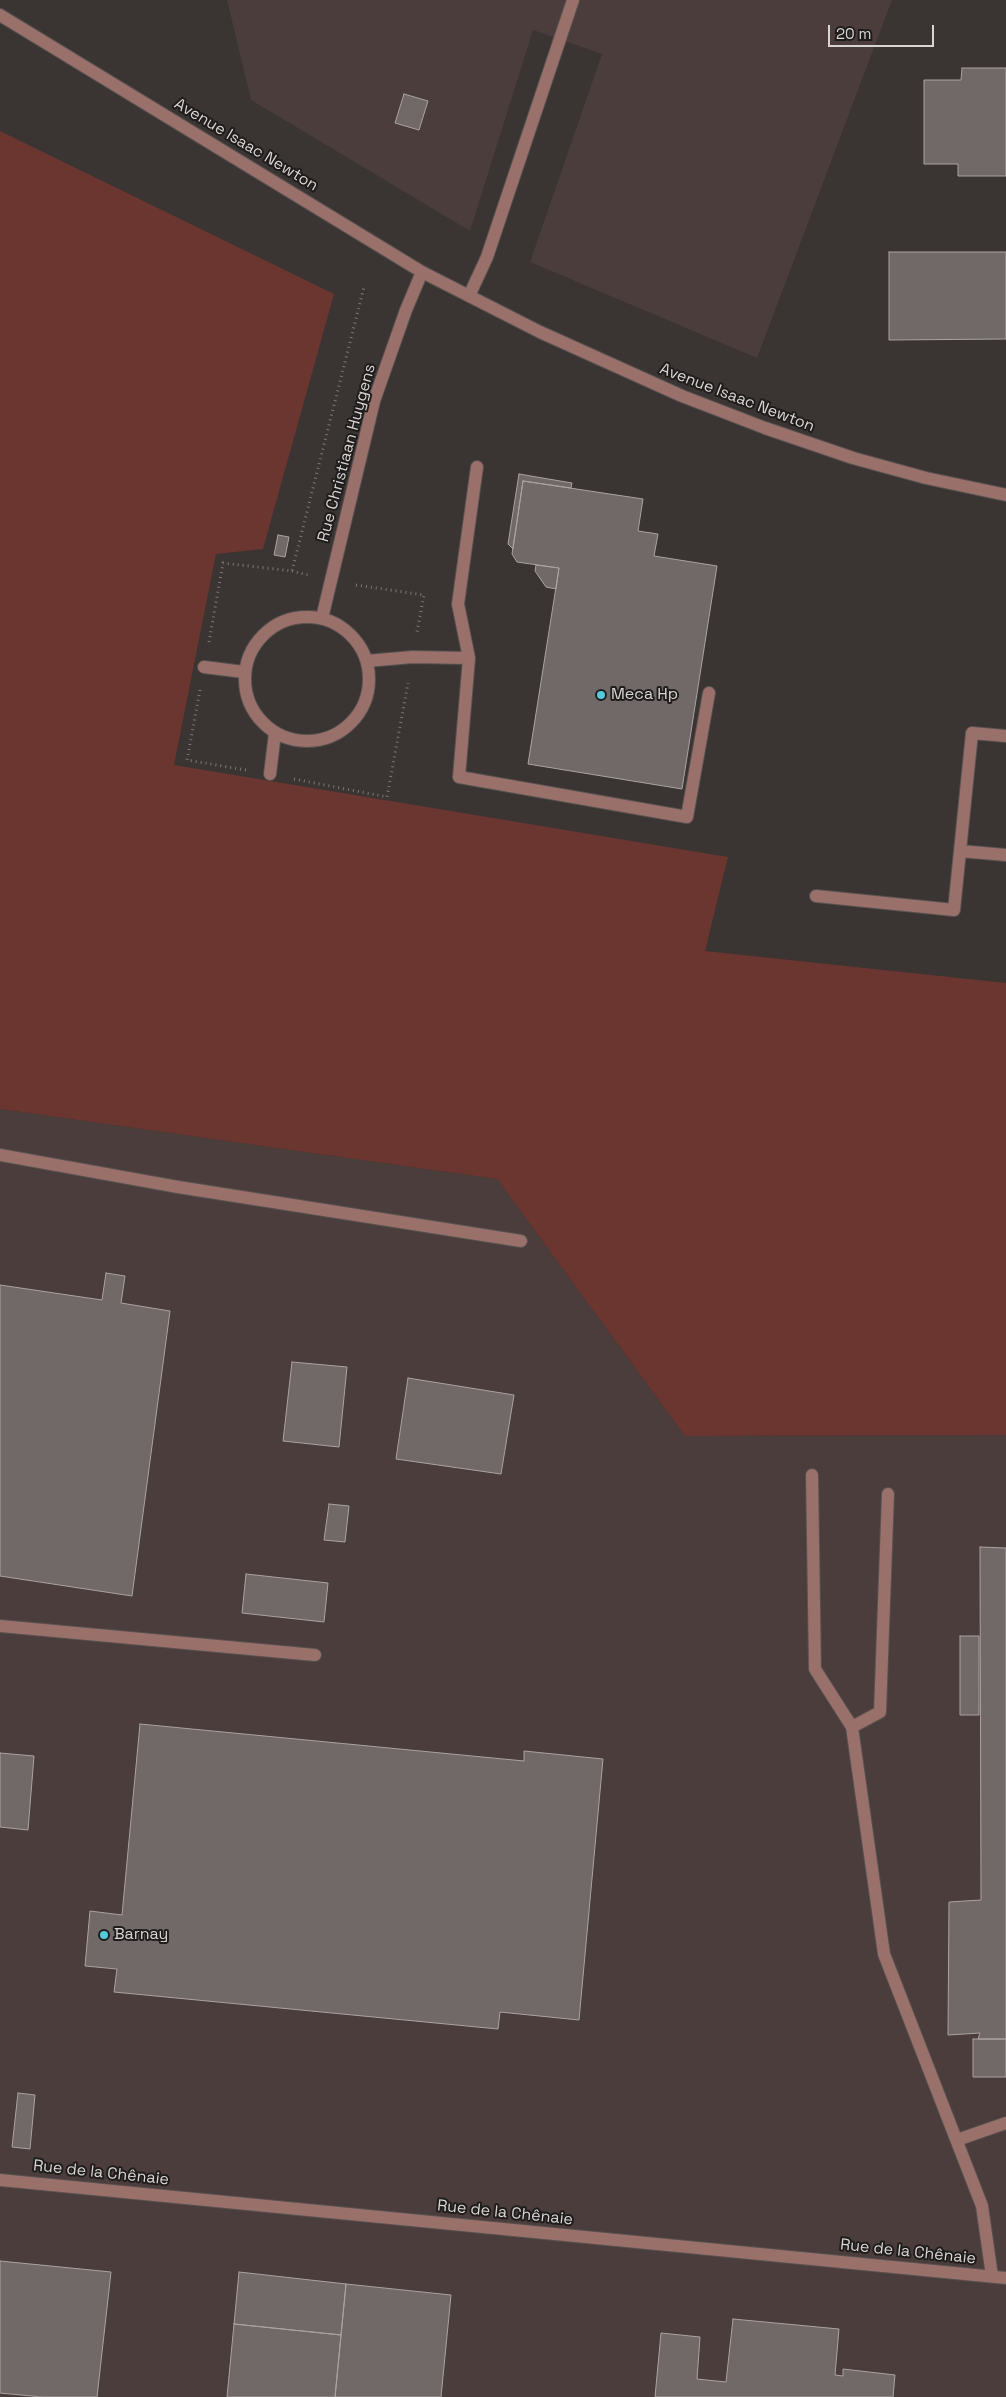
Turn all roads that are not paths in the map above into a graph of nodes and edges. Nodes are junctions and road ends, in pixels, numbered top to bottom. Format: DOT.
graph roads {
  1 [pos="573,0"];
  2 [pos="2,15"];
  3 [pos="422,272"];
  4 [pos="469,296"];
  5 [pos="477,467"];
  6 [pos="1006,495"];
  7 [pos="322,618"];
  8 [pos="469,658"];
  9 [pos="367,661"];
  10 [pos="204,667"];
  11 [pos="244,672"];
  12 [pos="709,692"];
  13 [pos="275,733"];
  14 [pos="1006,736"];
  15 [pos="270,774"];
  16 [pos="960,851"];
  17 [pos="1006,855"];
  18 [pos="816,896"];
  19 [pos="0,1155"];
  20 [pos="521,1241"];
  21 [pos="812,1475"];
  22 [pos="888,1494"];
  23 [pos="0,1626"];
  24 [pos="315,1655"];
  25 [pos="852,1727"];
  26 [pos="1006,2123"];
  27 [pos="957,2140"];
  28 [pos="0,2180"];
  29 [pos="992,2276"];
  30 [pos="1006,2278"];
  1 -- 4 [label="street"];
  2 -- 3 [label="street, Avenue Isaac Newton"];
  3 -- 4 [label="street, Avenue Isaac Newton"];
  3 -- 7 [label="street, Rue Christiaan Huygens"];
  4 -- 6 [label="street, Avenue Isaac Newton"];
  5 -- 8 [label="street"];
  7 -- 9 [label="street"];
  7 -- 11 [label="street"];
  8 -- 9 [label="street"];
  8 -- 12 [label="street"];
  9 -- 13 [label="street"];
  10 -- 11 [label="street"];
  11 -- 13 [label="street"];
  13 -- 15 [label="street"];
  14 -- 16 [label="street"];
  16 -- 17 [label="street"];
  16 -- 18 [label="street"];
  19 -- 20 [label="street"];
  21 -- 25 [label="street"];
  22 -- 25 [label="street"];
  23 -- 24 [label="street"];
  25 -- 27 [label="street"];
  26 -- 27 [label="street"];
  27 -- 29 [label="street"];
  28 -- 29 [label="street, Rue de la Chênaie"];
  29 -- 30 [label="street, Rue de la Chênaie"];
}
